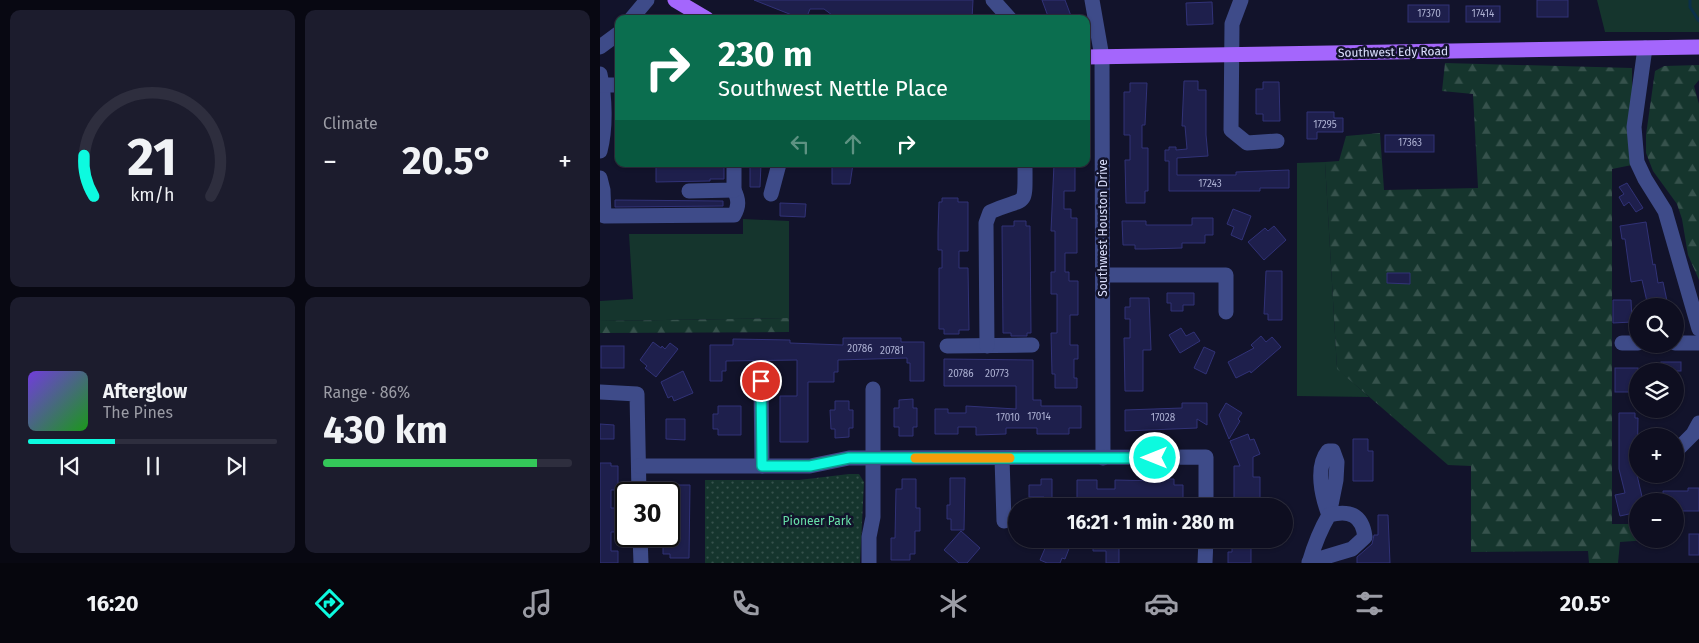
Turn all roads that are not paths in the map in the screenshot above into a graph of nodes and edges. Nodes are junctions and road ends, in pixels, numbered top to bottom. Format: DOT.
graph roads {
  1 [pos="647,0"];
  2 [pos="675,0"];
  3 [pos="993,0"];
  4 [pos="1092,0"];
  5 [pos="1241,0"];
  6 [pos="635,15"];
  7 [pos="701,15"];
  8 [pos="1006,15"];
  9 [pos="615,36"];
  10 [pos="600,47"];
  11 [pos="1645,48"];
  12 [pos="1699,48"];
  13 [pos="1232,55"];
  14 [pos="1090,57"];
  15 [pos="1102,57"];
  16 [pos="601,80"];
  17 [pos="615,84"];
  18 [pos="1277,141"];
  19 [pos="600,151"];
  20 [pos="734,167"];
  21 [pos="778,167"];
  22 [pos="1025,167"];
  23 [pos="600,178"];
  24 [pos="734,190"];
  25 [pos="689,191"];
  26 [pos="771,194"];
  27 [pos="1104,275"];
  28 [pos="1226,312"];
  29 [pos="1699,329"];
  30 [pos="1622,343"];
  31 [pos="1629,343"];
  32 [pos="1684,343"];
  33 [pos="1699,343"];
  34 [pos="947,346"];
  35 [pos="986,346"];
  36 [pos="1032,346"];
  37 [pos="761,381"];
  38 [pos="873,389"];
  39 [pos="600,392"];
  40 [pos="1699,423"];
  41 [pos="1684,443"];
  42 [pos="873,458"];
  43 [pos="1002,458"];
  44 [pos="1103,458"];
  45 [pos="639,466"];
  46 [pos="762,466"];
  47 [pos="639,482"];
  48 [pos="1206,498"];
  49 [pos="1004,521"];
  50 [pos="640,547"];
  51 [pos="1206,548"];
  52 [pos="1309,562"];
  53 [pos="640,563"];
  54 [pos="869,563"];
  55 [pos="1206,563"];
  1 -- 6 [label="street"];
  2 -- 7 [label="main road"];
  3 -- 8 [label="street"];
  4 -- 15 [label="street, Southwest Houston Drive"];
  5 -- 13 [label="street"];
  9 -- 10 [label="street"];
  11 -- 12 [label="main road, Southwest Edy Road"];
  11 -- 13 [label="main road, Southwest Edy Road"];
  11 -- 29 [label="street"];
  13 -- 15 [label="main road, Southwest Edy Road"];
  13 -- 18 [label="street"];
  14 -- 15 [label="main road, Southwest Edy Road"];
  15 -- 27 [label="street, Southwest Houston Drive"];
  16 -- 17 [label="street"];
  16 -- 19 [label="street"];
  20 -- 24 [label="street"];
  21 -- 26 [label="street"];
  22 -- 35 [label="street"];
  23 -- 24 [label="street"];
  24 -- 25 [label="street"];
  27 -- 28 [label="street"];
  27 -- 44 [label="street, Southwest Houston Drive"];
  30 -- 31 [label="street"];
  32 -- 33 [label="street"];
  34 -- 35 [label="street"];
  35 -- 36 [label="street"];
  37 -- 46 [label="street"];
  38 -- 42 [label="street"];
  39 -- 45 [label="street"];
  40 -- 41 [label="street"];
  42 -- 43 [label="street"];
  42 -- 46 [label="street"];
  42 -- 54 [label="street"];
  43 -- 44 [label="street"];
  43 -- 49 [label="street"];
  44 -- 48 [label="street"];
  45 -- 46 [label="street"];
  45 -- 47 [label="street"];
  50 -- 53 [label="street"];
  51 -- 55 [label="street"];
  52 -- 52 [label="street"];
}
